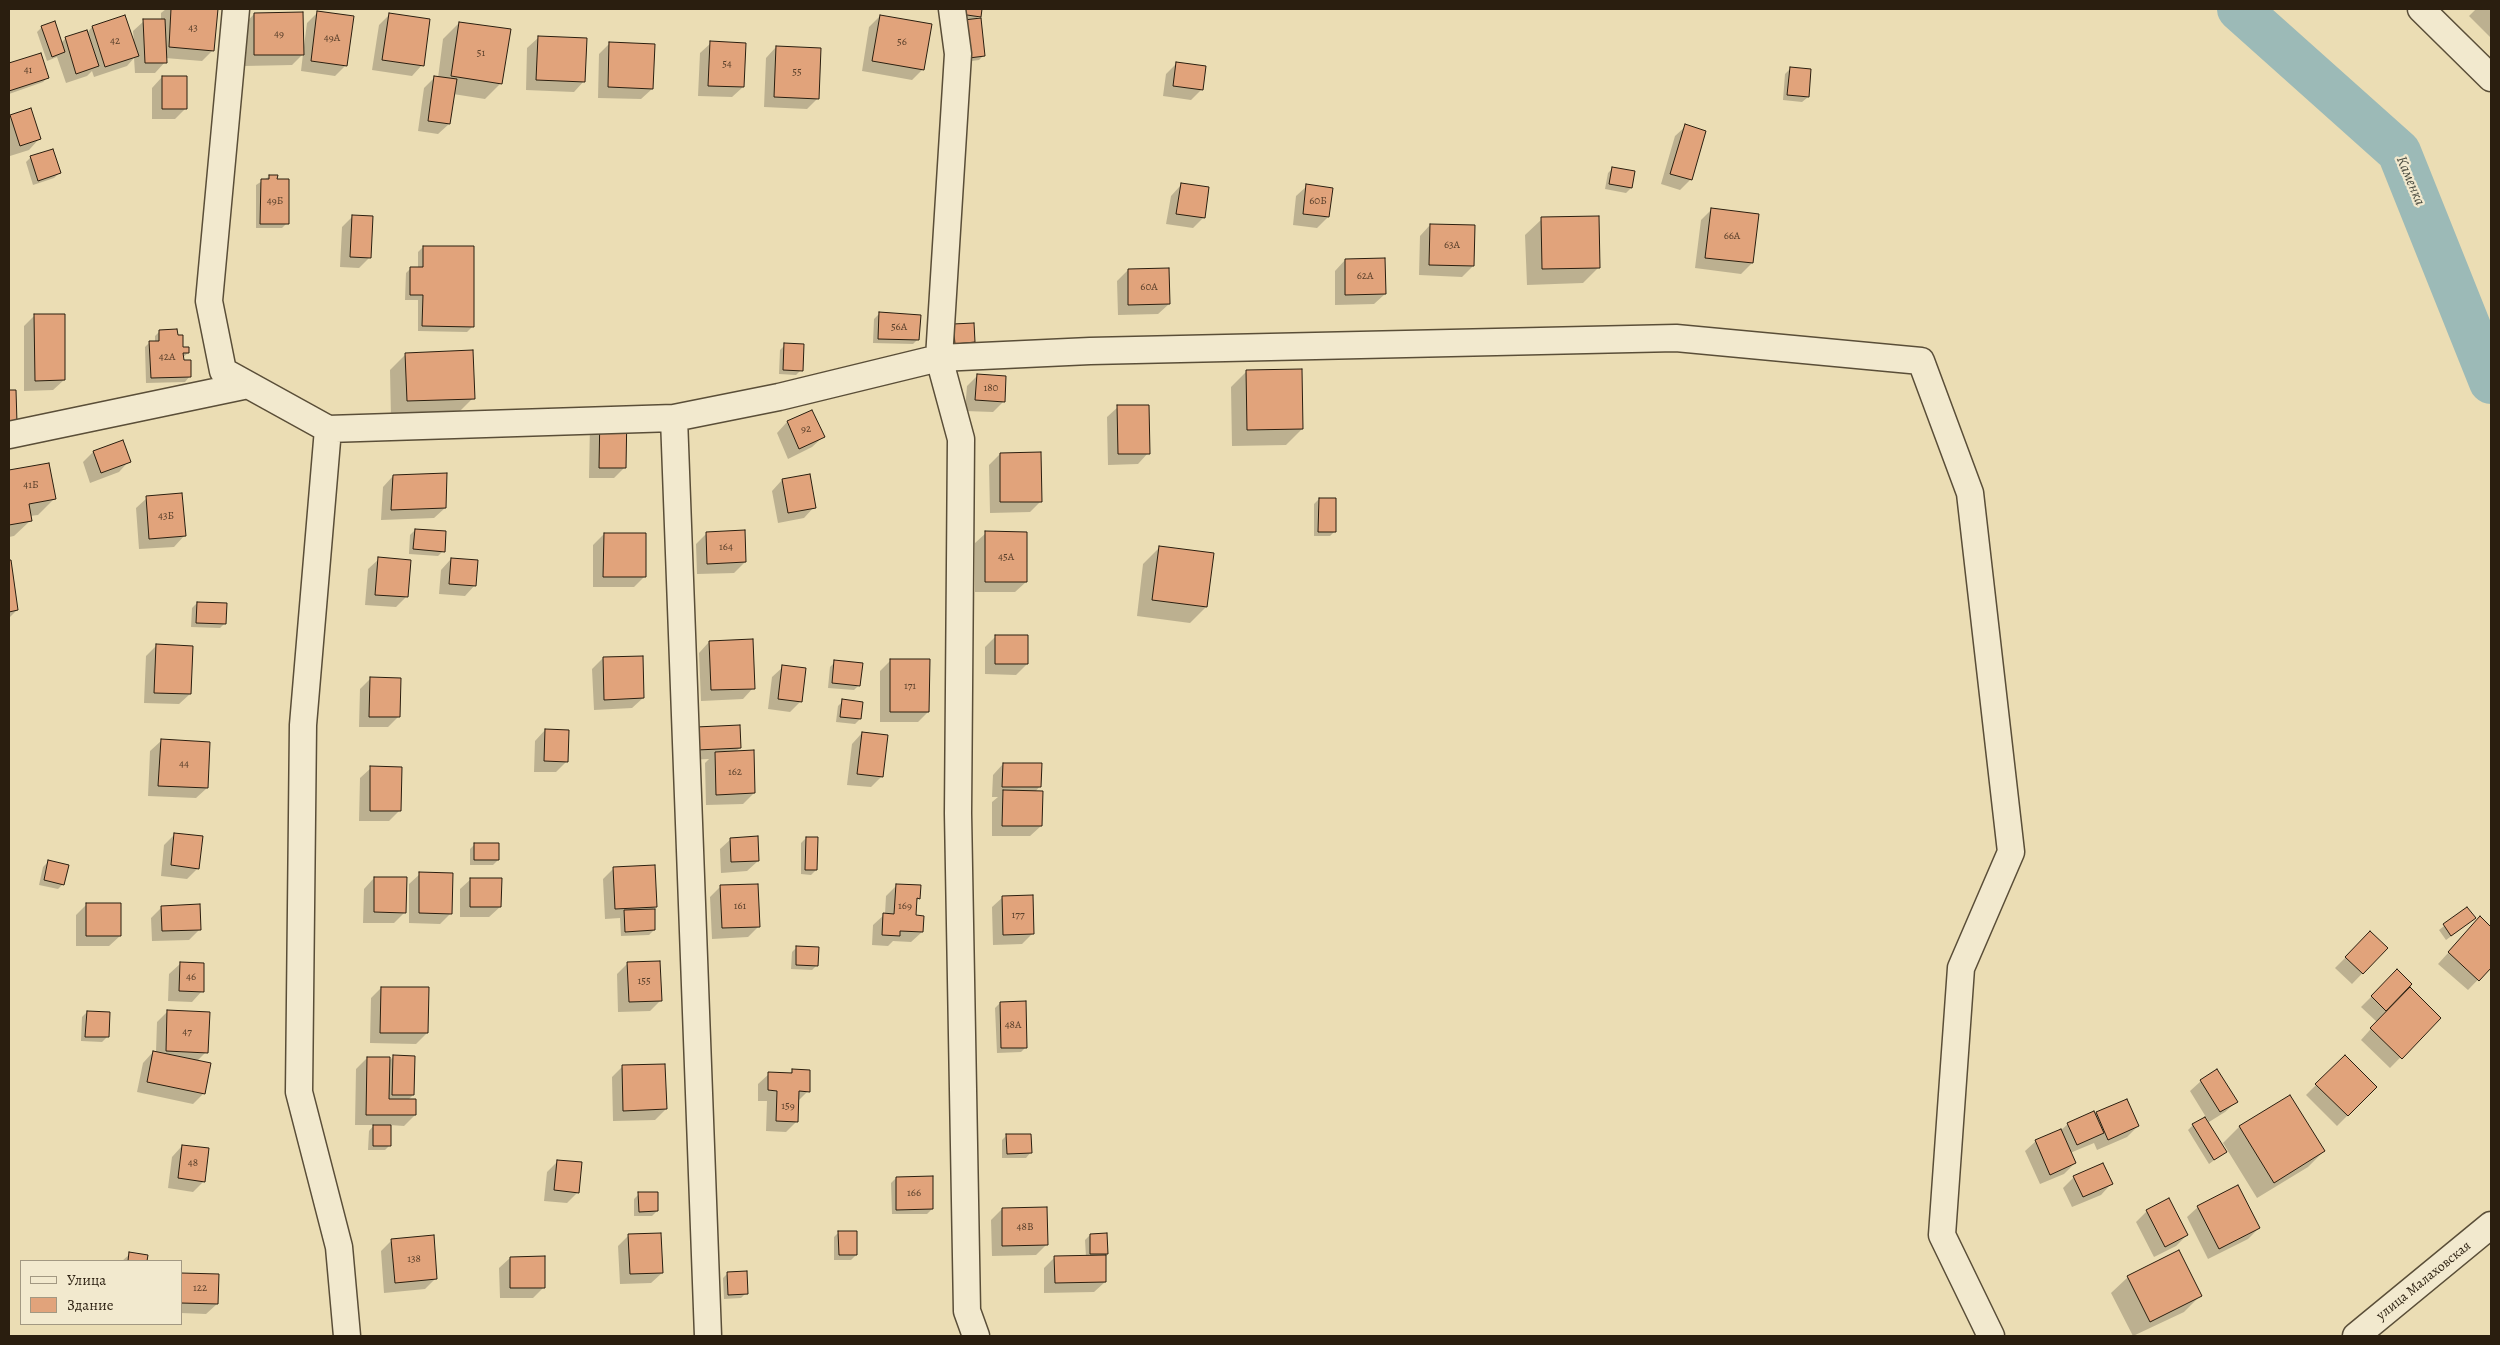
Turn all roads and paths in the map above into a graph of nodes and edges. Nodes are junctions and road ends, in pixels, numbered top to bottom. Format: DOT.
graph roads {
  1 [pos="236,9"];
  2 [pos="952,9"];
  3 [pos="2421,9"];
  4 [pos="2491,78"];
  5 [pos="939,358"];
  6 [pos="248,385"];
  7 [pos="674,418"];
  8 [pos="328,429"];
  9 [pos="9,435"];
  10 [pos="2491,1225"];
  11 [pos="347,1336"];
  12 [pos="708,1336"];
  13 [pos="976,1336"];
  14 [pos="1991,1336"];
  15 [pos="2356,1336"];
  1 -- 6 [label="street"];
  2 -- 5 [label="street"];
  3 -- 4 [label="street"];
  5 -- 7 [label="street"];
  5 -- 13 [label="street"];
  5 -- 14 [label="street"];
  6 -- 8 [label="street"];
  6 -- 9 [label="street"];
  7 -- 8 [label="street"];
  7 -- 12 [label="street"];
  8 -- 11 [label="street"];
  10 -- 15 [label="street, улица Малаховская"];
}
